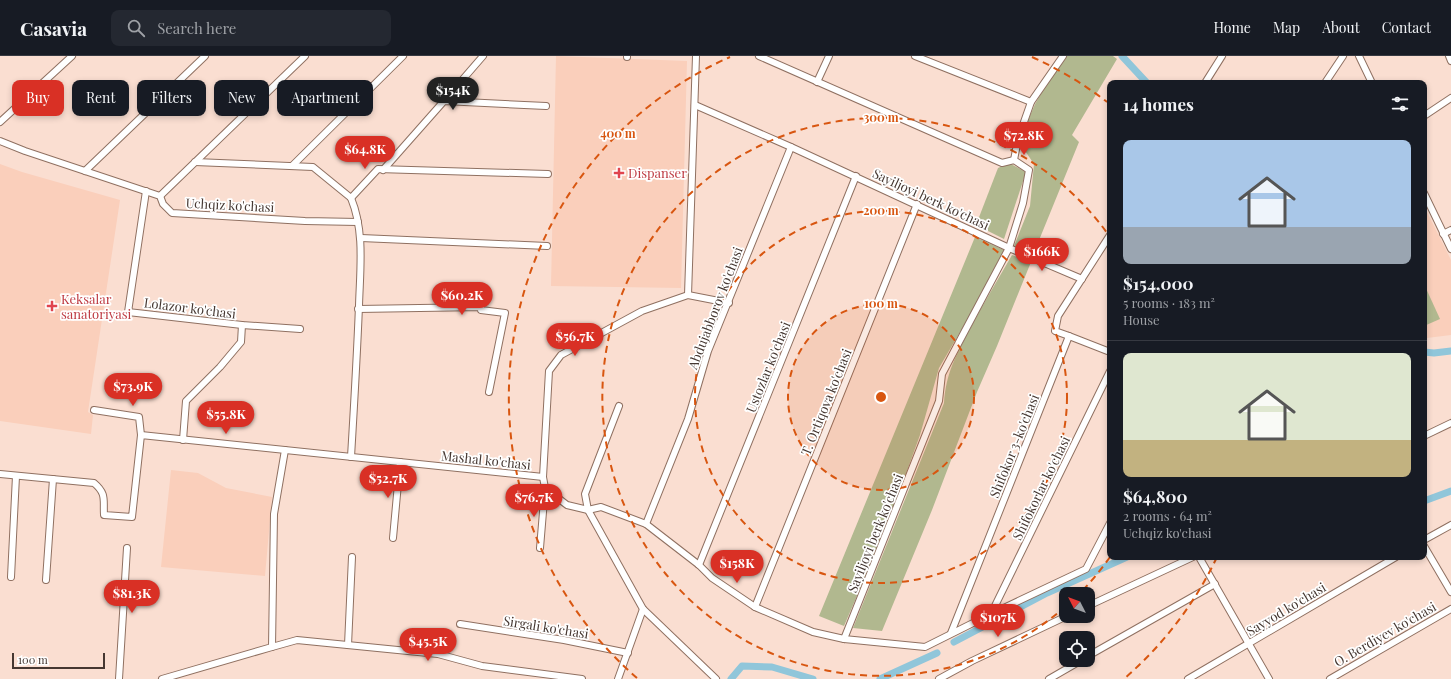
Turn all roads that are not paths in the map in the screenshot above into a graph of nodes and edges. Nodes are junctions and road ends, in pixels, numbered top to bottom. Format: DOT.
graph roads {
  1 [pos="72,56"];
  2 [pos="205,56"];
  3 [pos="305,56"];
  4 [pos="403,56"];
  5 [pos="483,56"];
  6 [pos="696,56"];
  7 [pos="759,56"];
  8 [pos="829,56"];
  9 [pos="915,56"];
  10 [pos="1063,56"];
  11 [pos="1222,56"];
  12 [pos="1343,56"];
  13 [pos="1359,56"];
  14 [pos="1449,56"];
  15 [pos="1451,60"];
  16 [pos="1207,80"];
  17 [pos="1327,80"];
  18 [pos="1371,80"];
  19 [pos="817,82"];
  20 [pos="1451,98"];
  21 [pos="444,101"];
  22 [pos="1031,102"];
  23 [pos="695,105"];
  24 [pos="546,106"];
  25 [pos="1427,114"];
  26 [pos="0,122"];
  27 [pos="0,141"];
  28 [pos="791,147"];
  29 [pos="1014,160"];
  30 [pos="195,162"];
  31 [pos="293,166"];
  32 [pos="383,170"];
  33 [pos="85,171"];
  34 [pos="548,174"];
  35 [pos="856,176"];
  36 [pos="146,191"];
  37 [pos="160,196"];
  38 [pos="351,198"];
  39 [pos="1427,200"];
  40 [pos="917,204"];
  41 [pos="358,222"];
  42 [pos="1451,230"];
  43 [pos="1443,234"];
  44 [pos="361,238"];
  45 [pos="1107,240"];
  46 [pos="547,246"];
  47 [pos="1009,248"];
  48 [pos="1451,249"];
  49 [pos="1082,279"];
  50 [pos="688,295"];
  51 [pos="728,303"];
  52 [pos="358,309"];
  53 [pos="242,325"];
  54 [pos="300,329"];
  55 [pos="1069,336"];
  56 [pos="1107,351"];
  57 [pos="1107,377"];
  58 [pos="489,392"];
  59 [pos="619,406"];
  60 [pos="94,410"];
  61 [pos="1451,423"];
  62 [pos="141,435"];
  63 [pos="1427,435"];
  64 [pos="182,440"];
  65 [pos="285,450"];
  66 [pos="351,457"];
  67 [pos="400,462"];
  68 [pos="0,474"];
  69 [pos="16,476"];
  70 [pos="543,477"];
  71 [pos="53,479"];
  72 [pos="545,488"];
  73 [pos="588,510"];
  74 [pos="646,524"];
  75 [pos="1451,525"];
  76 [pos="1107,529"];
  77 [pos="393,538"];
  78 [pos="1427,538"];
  79 [pos="127,548"];
  80 [pos="540,548"];
  81 [pos="1427,551"];
  82 [pos="352,557"];
  83 [pos="1187,560"];
  84 [pos="1201,560"];
  85 [pos="1391,560"];
  86 [pos="700,565"];
  87 [pos="11,577"];
  88 [pos="46,580"];
  89 [pos="1215,584"];
  90 [pos="1451,592"];
  91 [pos="1095,603"];
  92 [pos="754,607"];
  93 [pos="643,609"];
  94 [pos="1451,609"];
  95 [pos="991,614"];
  96 [pos="1059,620"];
  97 [pos="460,624"];
  98 [pos="951,633"];
  99 [pos="844,639"];
  100 [pos="1249,644"];
  101 [pos="348,645"];
  102 [pos="272,648"];
  103 [pos="1095,652"];
  104 [pos="628,653"];
  105 [pos="1070,667"];
  106 [pos="118,679"];
  107 [pos="162,679"];
  108 [pos="582,679"];
  109 [pos="618,679"];
  110 [pos="716,679"];
  111 [pos="939,679"];
  112 [pos="1049,679"];
  113 [pos="1188,679"];
  114 [pos="1269,679"];
  115 [pos="1330,679"];
  1 -- 26 [label="street"];
  2 -- 33 [label="street"];
  3 -- 30 [label="street"];
  4 -- 31 [label="street"];
  5 -- 21 [label="street"];
  6 -- 23 [label="street"];
  7 -- 19 [label="street"];
  8 -- 19 [label="street"];
  9 -- 22 [label="street"];
  10 -- 22 [label="street"];
  11 -- 16 [label="street"];
  12 -- 17 [label="street"];
  13 -- 18 [label="street"];
  14 -- 15 [label="street"];
  19 -- 29 [label="street"];
  20 -- 25 [label="street"];
  21 -- 24 [label="street"];
  21 -- 32 [label="street"];
  22 -- 29 [label="street"];
  23 -- 28 [label="street, Sayiljoyi berk ko'chasi"];
  23 -- 50 [label="street"];
  27 -- 33 [label="street"];
  28 -- 35 [label="street, Sayiljoyi berk ko'chasi"];
  28 -- 51 [label="street, Abdujabborov ko'chasi"];
  29 -- 47 [label="street"];
  30 -- 31 [label="street"];
  30 -- 37 [label="street"];
  31 -- 38 [label="street"];
  32 -- 34 [label="street"];
  32 -- 38 [label="street"];
  33 -- 36 [label="street"];
  35 -- 40 [label="street, Sayiljoyi berk ko'chasi"];
  35 -- 86 [label="street, Ustozlar ko'chasi"];
  36 -- 37 [label="street"];
  36 -- 53 [label="street, Lolazor ko'chasi"];
  37 -- 41 [label="street, Uchqiz ko'chasi"];
  38 -- 41 [label="street"];
  39 -- 43 [label="street"];
  40 -- 47 [label="street, Sayiljoyi berk ko'chasi"];
  40 -- 92 [label="street, T. Ortiqova ko'chasi"];
  41 -- 44 [label="street"];
  42 -- 43 [label="street"];
  43 -- 48 [label="street"];
  44 -- 46 [label="street"];
  44 -- 52 [label="street"];
  45 -- 49 [label="street"];
  47 -- 49 [label="street"];
  47 -- 99 [label="street, Sayiljoyi berk ko'chasi"];
  49 -- 55 [label="street"];
  50 -- 51 [label="street"];
  50 -- 70 [label="street"];
  51 -- 74 [label="street, Abdujabborov ko'chasi"];
  52 -- 58 [label="street"];
  52 -- 66 [label="street"];
  53 -- 54 [label="street, Lolazor ko'chasi"];
  53 -- 64 [label="street"];
  55 -- 56 [label="street"];
  55 -- 98 [label="street, Shifokor 3-ko'chasi"];
  57 -- 95 [label="street, Shifokorlar ko'chasi"];
  59 -- 73 [label="street"];
  60 -- 62 [label="street"];
  61 -- 63 [label="street"];
  62 -- 64 [label="street, Mashal ko'chasi"];
  62 -- 71 [label="street"];
  64 -- 65 [label="street, Mashal ko'chasi"];
  65 -- 66 [label="street, Mashal ko'chasi"];
  65 -- 102 [label="street"];
  66 -- 67 [label="street, Mashal ko'chasi"];
  67 -- 70 [label="street, Mashal ko'chasi"];
  67 -- 77 [label="street"];
  68 -- 69 [label="street"];
  69 -- 71 [label="street"];
  69 -- 87 [label="street"];
  70 -- 72 [label="street"];
  71 -- 88 [label="street"];
  72 -- 73 [label="street"];
  72 -- 80 [label="street"];
  73 -- 74 [label="street"];
  73 -- 93 [label="street"];
  74 -- 86 [label="street"];
  75 -- 78 [label="street"];
  76 -- 95 [label="street"];
  79 -- 106 [label="street"];
  81 -- 90 [label="street"];
  82 -- 101 [label="street"];
  83 -- 91 [label="street"];
  84 -- 89 [label="street"];
  85 -- 100 [label="street, Sayyod ko'chasi"];
  86 -- 92 [label="street"];
  89 -- 100 [label="street"];
  89 -- 103 [label="street"];
  92 -- 99 [label="street"];
  93 -- 104 [label="street"];
  93 -- 110 [label="street"];
  94 -- 115 [label="street, O. Berdiyev ko'chasi"];
  95 -- 98 [label="street"];
  96 -- 111 [label="street"];
  97 -- 104 [label="street, Sirgali ko'chasi"];
  98 -- 99 [label="street"];
  100 -- 113 [label="street, Sayyod ko'chasi"];
  100 -- 114 [label="street"];
  101 -- 102 [label="street"];
  101 -- 108 [label="street"];
  102 -- 107 [label="street"];
  104 -- 109 [label="street"];
  105 -- 112 [label="street"];
}
